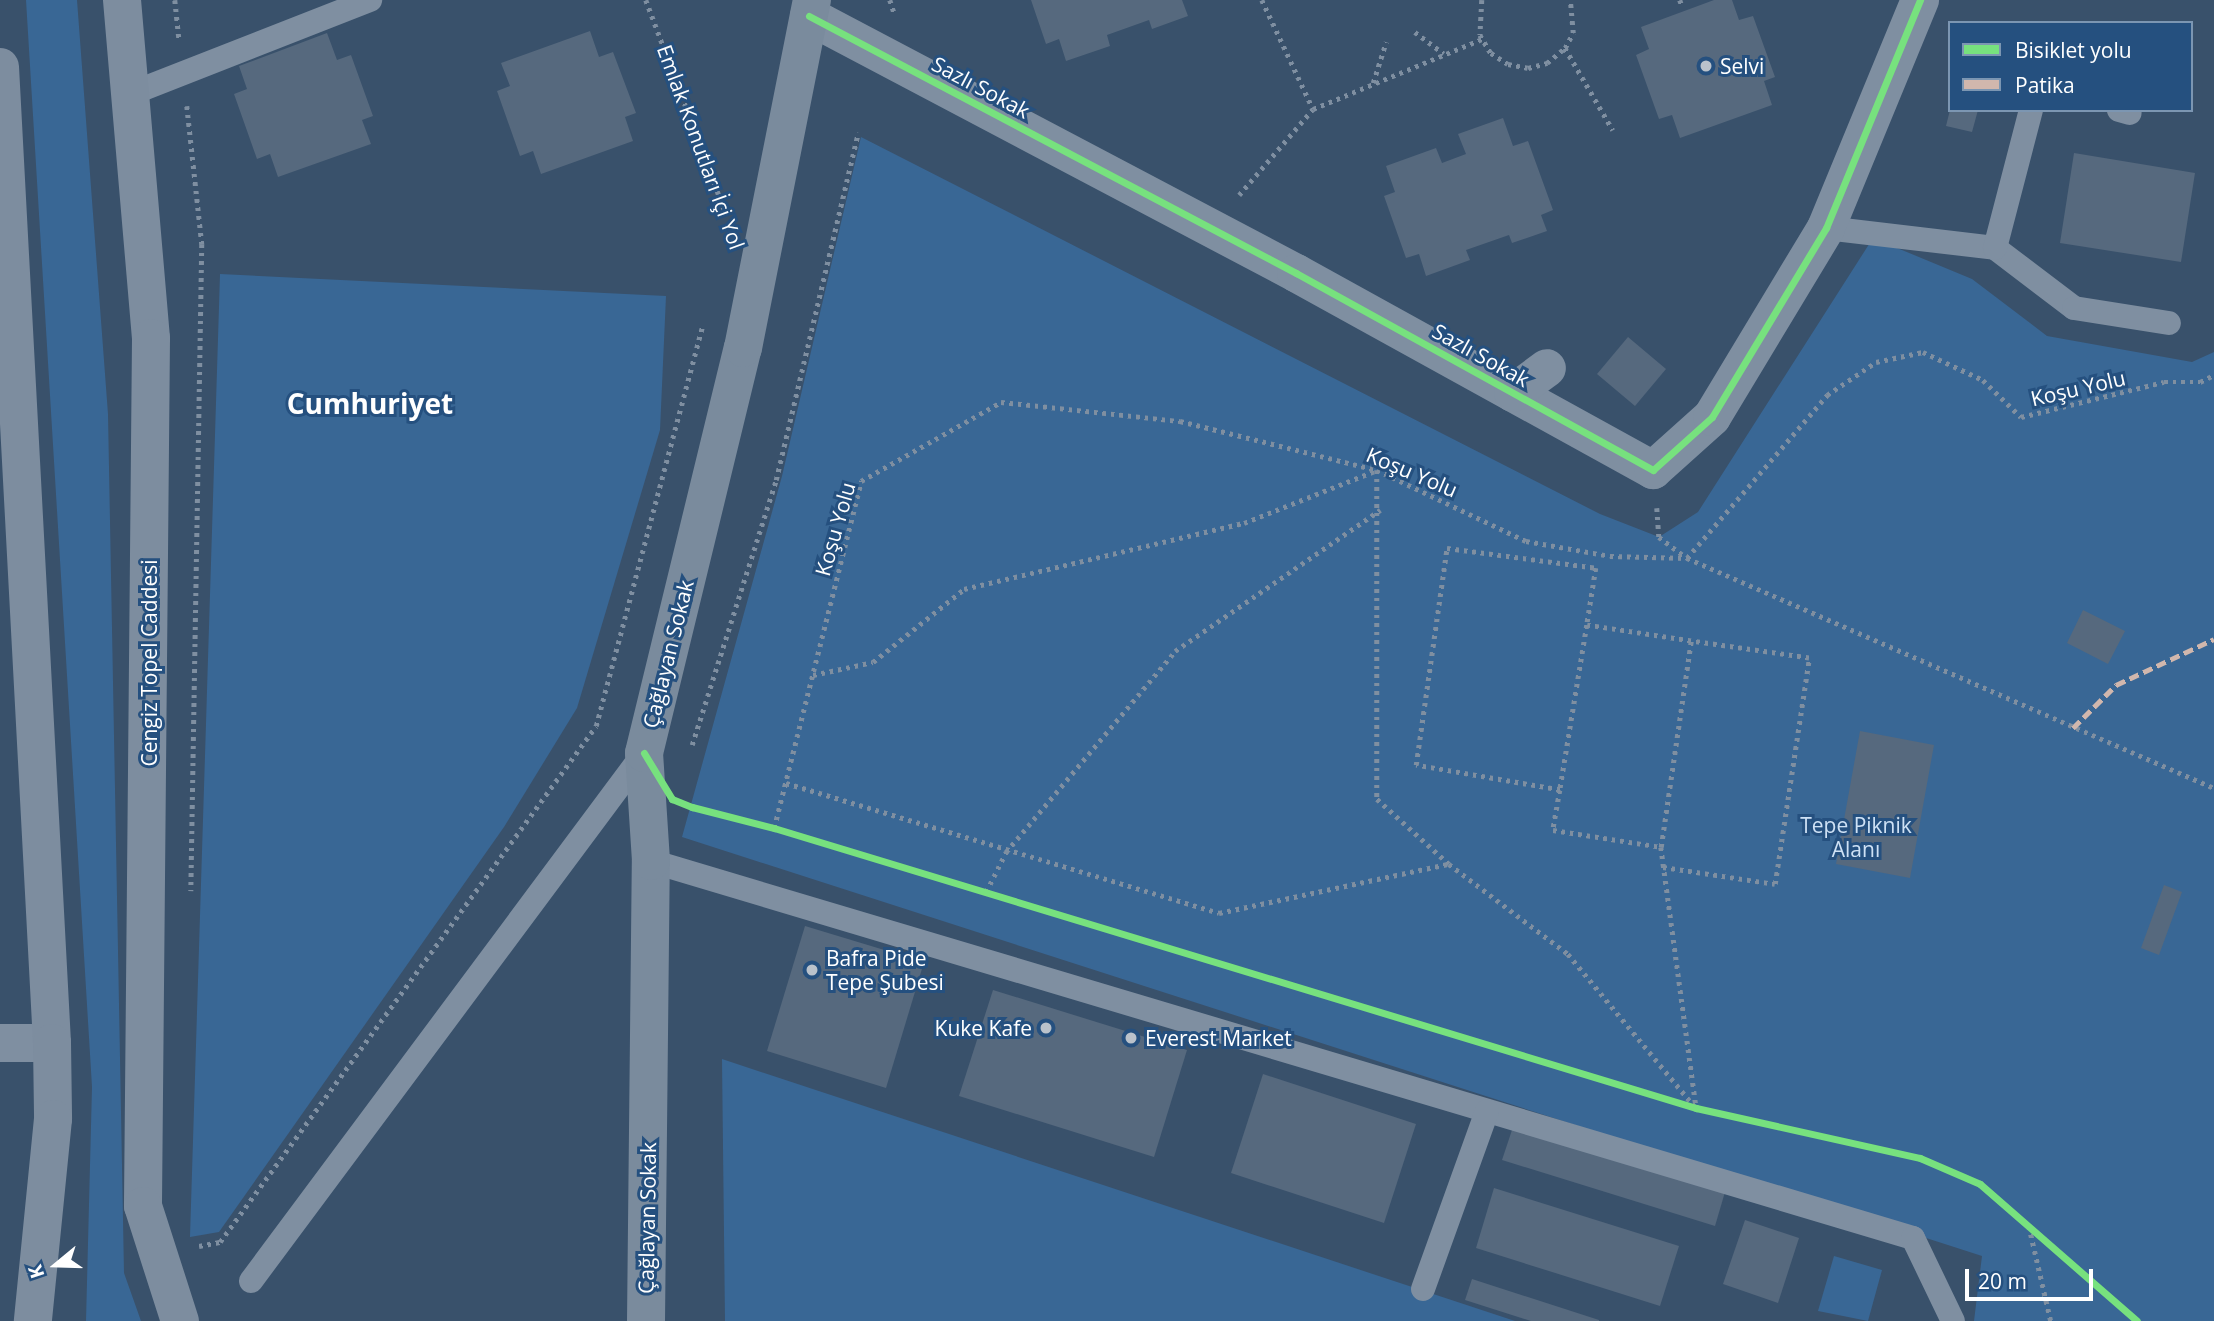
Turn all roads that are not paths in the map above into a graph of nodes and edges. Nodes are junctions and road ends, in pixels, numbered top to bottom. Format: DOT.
graph roads {
  1 [pos="122,0"];
  2 [pos="370,0"];
  3 [pos="1920,0"];
  4 [pos="810,8"];
  5 [pos="0,83"];
  6 [pos="130,94"];
  7 [pos="2030,112"];
  8 [pos="1826,228"];
  9 [pos="1995,248"];
  10 [pos="2169,323"];
  11 [pos="1547,368"];
  12 [pos="1513,393"];
  13 [pos="644,753"];
  14 [pos="651,861"];
  15 [pos="0,1043"];
  16 [pos="52,1043"];
  17 [pos="1487,1111"];
  18 [pos="251,1281"];
  19 [pos="1423,1289"];
  20 [pos="33,1321"];
  21 [pos="180,1321"];
  22 [pos="646,1321"];
  23 [pos="1953,1321"];
  1 -- 6 [label="main road, Cengiz Topel Caddesi"];
  2 -- 6 [label="lane"];
  3 -- 8 [label="street"];
  4 -- 12 [label="street, Sazlı Sokak"];
  4 -- 13 [label="street, Çağlayan Sokak"];
  5 -- 16 [label="main road"];
  6 -- 21 [label="main road, Cengiz Topel Caddesi"];
  7 -- 9 [label="lane"];
  8 -- 9 [label="lane"];
  8 -- 12 [label="street, Sazlı Sokak"];
  9 -- 10 [label="lane"];
  11 -- 12 [label="street"];
  13 -- 14 [label="street, Çağlayan Sokak"];
  13 -- 18 [label="lane"];
  14 -- 17 [label="lane"];
  14 -- 22 [label="street, Çağlayan Sokak"];
  15 -- 16 [label="street"];
  16 -- 20 [label="main road"];
  17 -- 19 [label="lane"];
  17 -- 23 [label="lane"];
}
